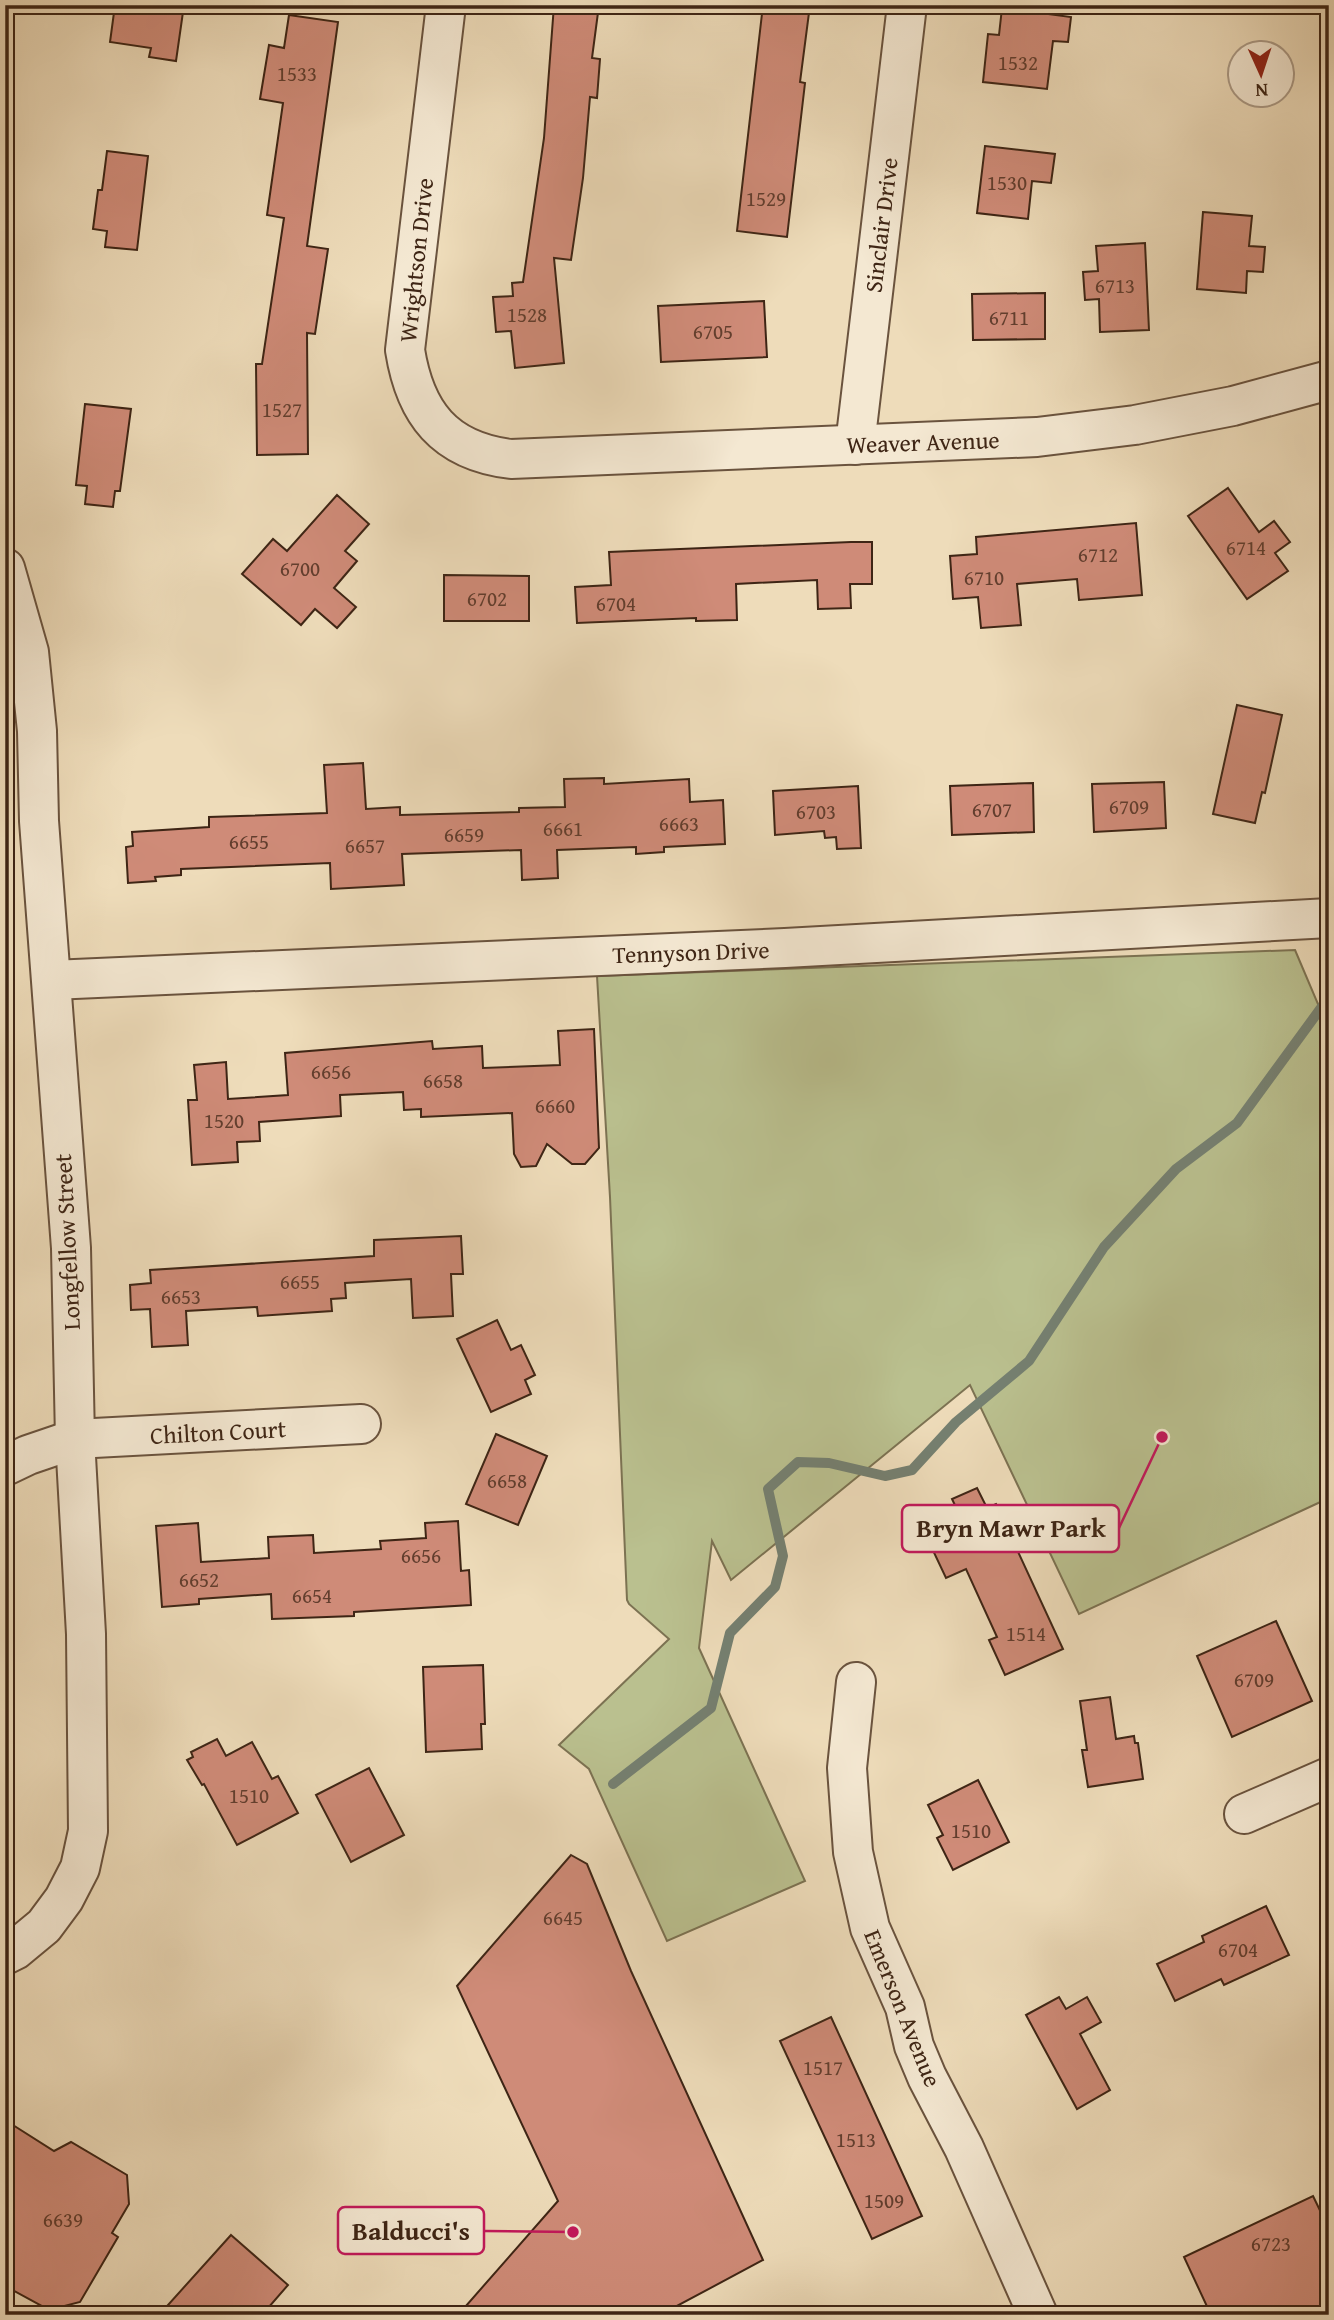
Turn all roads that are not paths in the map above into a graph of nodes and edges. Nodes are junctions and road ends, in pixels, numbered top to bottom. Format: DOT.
graph roads {
  1 [pos="446,5"];
  2 [pos="907,5"];
  3 [pos="1329,380"];
  4 [pos="855,445"];
  5 [pos="511,459"];
  6 [pos="5,568"];
  7 [pos="1329,918"];
  8 [pos="52,980"];
  9 [pos="361,1424"];
  10 [pos="75,1439"];
  11 [pos="13,1453"];
  12 [pos="856,1682"];
  13 [pos="1329,1777"];
  14 [pos="1244,1814"];
  15 [pos="5,1955"];
  16 [pos="1038,2315"];
  1 -- 5 [label="street, Wrightson Drive"];
  2 -- 4 [label="street, Sinclair Drive"];
  3 -- 4 [label="street, Weaver Avenue"];
  4 -- 5 [label="street, Weaver Avenue"];
  6 -- 8 [label="street, Longfellow Street"];
  7 -- 8 [label="street, Tennyson Drive"];
  8 -- 10 [label="street, Longfellow Street"];
  9 -- 10 [label="street, Chilton Court"];
  10 -- 11 [label="street, Chilton Court"];
  10 -- 15 [label="street, Longfellow Street"];
  12 -- 16 [label="street, Emerson Avenue"];
  13 -- 14 [label="street"];
}
